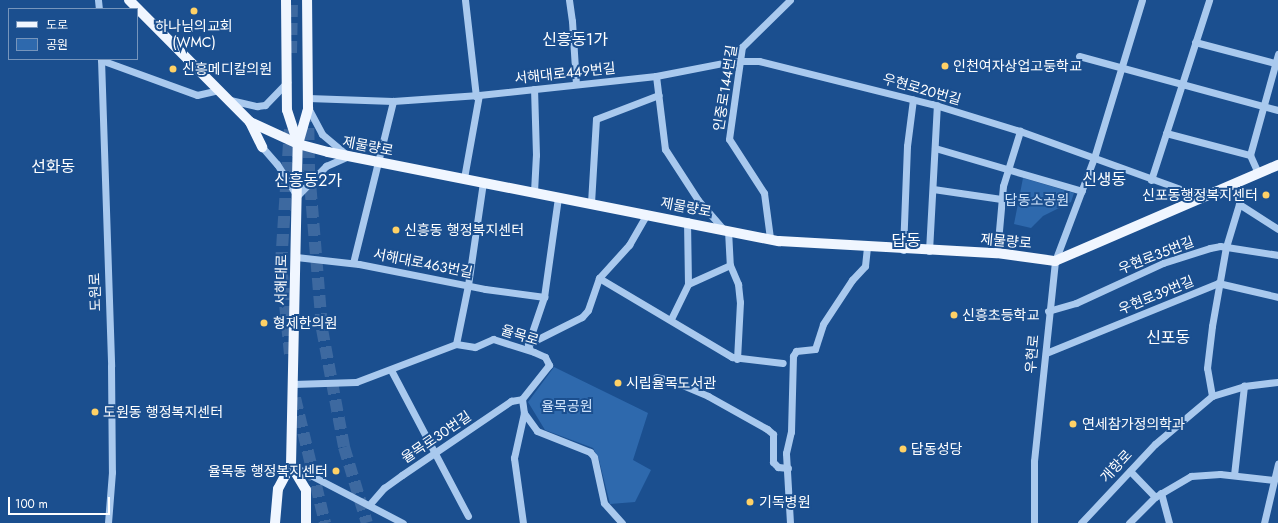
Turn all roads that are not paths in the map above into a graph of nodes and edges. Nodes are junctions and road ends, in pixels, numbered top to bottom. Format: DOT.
graph roads {
  1 [pos="129,0"];
  2 [pos="286,0"];
  3 [pos="307,0"];
  4 [pos="465,0"];
  5 [pos="569,0"];
  6 [pos="790,0"];
  7 [pos="1142,0"];
  8 [pos="1209,0"];
  9 [pos="137,8"];
  10 [pos="138,9"];
  11 [pos="1195,42"];
  12 [pos="1278,54"];
  13 [pos="1079,56"];
  14 [pos="101,60"];
  15 [pos="104,60"];
  16 [pos="740,60"];
  17 [pos="1277,64"];
  18 [pos="1121,68"];
  19 [pos="656,76"];
  20 [pos="287,82"];
  21 [pos="576,84"];
  22 [pos="1182,84"];
  23 [pos="534,89"];
  24 [pos="218,90"];
  25 [pos="659,95"];
  26 [pos="477,96"];
  27 [pos="913,99"];
  28 [pos="229,100"];
  29 [pos="393,101"];
  30 [pos="308,103"];
  31 [pos="937,106"];
  32 [pos="1264,107"];
  33 [pos="1278,110"];
  34 [pos="250,122"];
  35 [pos="1020,131"];
  36 [pos="1166,133"];
  37 [pos="298,144"];
  38 [pos="262,147"];
  39 [pos="935,148"];
  40 [pos="1250,155"];
  41 [pos="348,156"];
  42 [pos="1094,158"];
  43 [pos="378,162"];
  44 [pos="1278,165"];
  45 [pos="1009,170"];
  46 [pos="1258,173"];
  47 [pos="464,178"];
  48 [pos="1151,180"];
  49 [pos="483,182"];
  50 [pos="933,189"];
  51 [pos="1082,191"];
  52 [pos="534,192"];
  53 [pos="297,196"];
  54 [pos="558,197"];
  55 [pos="1202,197"];
  56 [pos="1001,199"];
  57 [pos="591,203"];
  58 [pos="647,214"];
  59 [pos="686,222"];
  60 [pos="725,229"];
  61 [pos="1278,229"];
  62 [pos="770,238"];
  63 [pos="867,247"];
  64 [pos="1226,247"];
  65 [pos="903,250"];
  66 [pos="929,251"];
  67 [pos="997,253"];
  68 [pos="1278,254"];
  69 [pos="296,257"];
  70 [pos="1055,261"];
  71 [pos="353,263"];
  72 [pos="730,264"];
  73 [pos="599,278"];
  74 [pos="1218,283"];
  75 [pos="688,284"];
  76 [pos="468,285"];
  77 [pos="544,297"];
  78 [pos="1278,297"];
  79 [pos="1048,311"];
  80 [pos="671,320"];
  81 [pos="456,344"];
  82 [pos="529,347"];
  83 [pos="1046,353"];
  84 [pos="737,359"];
  85 [pos="783,363"];
  86 [pos="391,370"];
  87 [pos="656,377"];
  88 [pos="1278,382"];
  89 [pos="294,384"];
  90 [pos="1244,386"];
  91 [pos="1212,396"];
  92 [pos="522,399"];
  93 [pos="524,413"];
  94 [pos="436,452"];
  95 [pos="1278,464"];
  96 [pos="292,465"];
  97 [pos="788,468"];
  98 [pos="1130,471"];
  99 [pos="1234,475"];
  100 [pos="1274,480"];
  101 [pos="1158,495"];
  102 [pos="369,505"];
  103 [pos="468,516"];
  104 [pos="108,523"];
  105 [pos="275,523"];
  106 [pos="306,523"];
  107 [pos="403,523"];
  108 [pos="523,523"];
  109 [pos="622,523"];
  110 [pos="790,523"];
  111 [pos="1034,523"];
  112 [pos="1081,523"];
  113 [pos="1128,523"];
  114 [pos="1169,523"];
  115 [pos="1264,523"];
  1 -- 9 [label="main road, 제물량로"];
  2 -- 20 [label="main road, 서해대로"];
  3 -- 30 [label="main road, 서해대로"];
  4 -- 26 [label="street"];
  5 -- 21 [label="street"];
  6 -- 16 [label="street, 인중로144번길"];
  7 -- 18 [label="street, 우현로"];
  8 -- 11 [label="street"];
  10 -- 24 [label="main road, 제물량로"];
  11 -- 17 [label="street"];
  11 -- 22 [label="street"];
  12 -- 17 [label="street"];
  13 -- 18 [label="street"];
  14 -- 104 [label="street, 도원로"];
  15 -- 24 [label="street"];
  16 -- 19 [label="street, 서해대로449번길"];
  16 -- 27 [label="street, 우현로20번길"];
  16 -- 62 [label="street, 인중로144번길"];
  17 -- 32 [label="street"];
  18 -- 22 [label="street"];
  18 -- 42 [label="street, 우현로"];
  19 -- 21 [label="street, 서해대로449번길"];
  19 -- 25 [label="street"];
  20 -- 28 [label="street"];
  20 -- 37 [label="main road, 서해대로"];
  21 -- 23 [label="street, 서해대로449번길"];
  22 -- 32 [label="street"];
  22 -- 36 [label="street"];
  23 -- 26 [label="street, 서해대로449번길"];
  23 -- 52 [label="street"];
  24 -- 28 [label="main road, 제물량로"];
  25 -- 57 [label="street"];
  25 -- 60 [label="street"];
  26 -- 29 [label="street, 서해대로449번길"];
  26 -- 47 [label="street"];
  27 -- 31 [label="street, 우현로20번길"];
  27 -- 65 [label="street"];
  28 -- 34 [label="main road, 제물량로"];
  29 -- 30 [label="street, 서해대로449번길"];
  29 -- 43 [label="street"];
  30 -- 37 [label="main road, 서해대로"];
  30 -- 41 [label="street"];
  31 -- 35 [label="street, 우현로20번길"];
  31 -- 39 [label="street"];
  32 -- 33 [label="street"];
  32 -- 40 [label="street"];
  34 -- 37 [label="main road, 제물량로"];
  34 -- 38 [label="main road"];
  35 -- 42 [label="street, 우현로20번길"];
  35 -- 45 [label="street"];
  36 -- 40 [label="street"];
  36 -- 48 [label="street"];
  37 -- 41 [label="main road, 제물량로"];
  37 -- 53 [label="main road, 서해대로"];
  38 -- 53 [label="street"];
  39 -- 45 [label="street"];
  39 -- 50 [label="street"];
  40 -- 46 [label="street"];
  41 -- 43 [label="main road, 제물량로"];
  41 -- 53 [label="street"];
  42 -- 48 [label="street"];
  42 -- 51 [label="street, 우현로"];
  43 -- 47 [label="main road, 제물량로"];
  43 -- 71 [label="street"];
  44 -- 46 [label="main road"];
  45 -- 51 [label="street"];
  45 -- 56 [label="street"];
  46 -- 55 [label="main road"];
  47 -- 49 [label="main road, 제물량로"];
  48 -- 55 [label="street"];
  49 -- 52 [label="main road, 제물량로"];
  49 -- 76 [label="street"];
  50 -- 56 [label="street"];
  50 -- 66 [label="street"];
  51 -- 70 [label="street, 우현로"];
  52 -- 54 [label="main road, 제물량로"];
  53 -- 69 [label="main road, 서해대로"];
  54 -- 57 [label="main road, 제물량로"];
  54 -- 77 [label="street"];
  55 -- 70 [label="main road"];
  56 -- 67 [label="street"];
  57 -- 58 [label="main road, 제물량로"];
  58 -- 59 [label="main road, 제물량로"];
  58 -- 73 [label="street"];
  59 -- 60 [label="main road, 제물량로"];
  59 -- 75 [label="street"];
  60 -- 62 [label="main road, 제물량로"];
  60 -- 72 [label="street"];
  61 -- 64 [label="street"];
  62 -- 63 [label="main road, 제물량로"];
  63 -- 65 [label="main road, 제물량로"];
  63 -- 97 [label="street"];
  64 -- 68 [label="street, 우현로35번길"];
  64 -- 74 [label="street"];
  64 -- 79 [label="street, 우현로35번길"];
  65 -- 66 [label="main road, 제물량로"];
  66 -- 67 [label="main road, 제물량로"];
  67 -- 70 [label="main road, 제물량로"];
  69 -- 71 [label="street, 서해대로463번길"];
  69 -- 89 [label="main road, 서해대로"];
  70 -- 79 [label="street, 우현로"];
  71 -- 76 [label="street, 서해대로463번길"];
  72 -- 75 [label="street"];
  72 -- 84 [label="street"];
  73 -- 80 [label="street"];
  73 -- 82 [label="street"];
  74 -- 78 [label="street"];
  74 -- 83 [label="street, 우현로39번길"];
  74 -- 91 [label="street"];
  75 -- 80 [label="street"];
  76 -- 77 [label="street, 서해대로463번길"];
  76 -- 81 [label="street"];
  77 -- 82 [label="street"];
  79 -- 83 [label="street, 우현로"];
  80 -- 84 [label="street"];
  81 -- 82 [label="street, 율목로"];
  81 -- 86 [label="street, 율목로"];
  82 -- 92 [label="street, 율목로"];
  83 -- 111 [label="street, 우현로"];
  84 -- 85 [label="street"];
  86 -- 89 [label="street, 율목로"];
  86 -- 94 [label="street"];
  87 -- 97 [label="street"];
  88 -- 90 [label="street, 개항로"];
  89 -- 96 [label="main road, 서해대로"];
  90 -- 91 [label="street, 개항로"];
  90 -- 99 [label="street"];
  91 -- 98 [label="street, 개항로"];
  92 -- 93 [label="street"];
  92 -- 94 [label="street, 율목로30번길"];
  93 -- 108 [label="street"];
  93 -- 109 [label="street"];
  94 -- 102 [label="street, 율목로30번길"];
  94 -- 103 [label="street"];
  95 -- 100 [label="street"];
  96 -- 102 [label="street"];
  96 -- 105 [label="main road, 서해대로"];
  96 -- 106 [label="main road"];
  97 -- 110 [label="street"];
  98 -- 101 [label="street"];
  98 -- 112 [label="street, 개항로"];
  99 -- 100 [label="street"];
  99 -- 101 [label="street"];
  100 -- 115 [label="street"];
  101 -- 113 [label="street"];
  101 -- 114 [label="street"];
  102 -- 107 [label="street"];
}
